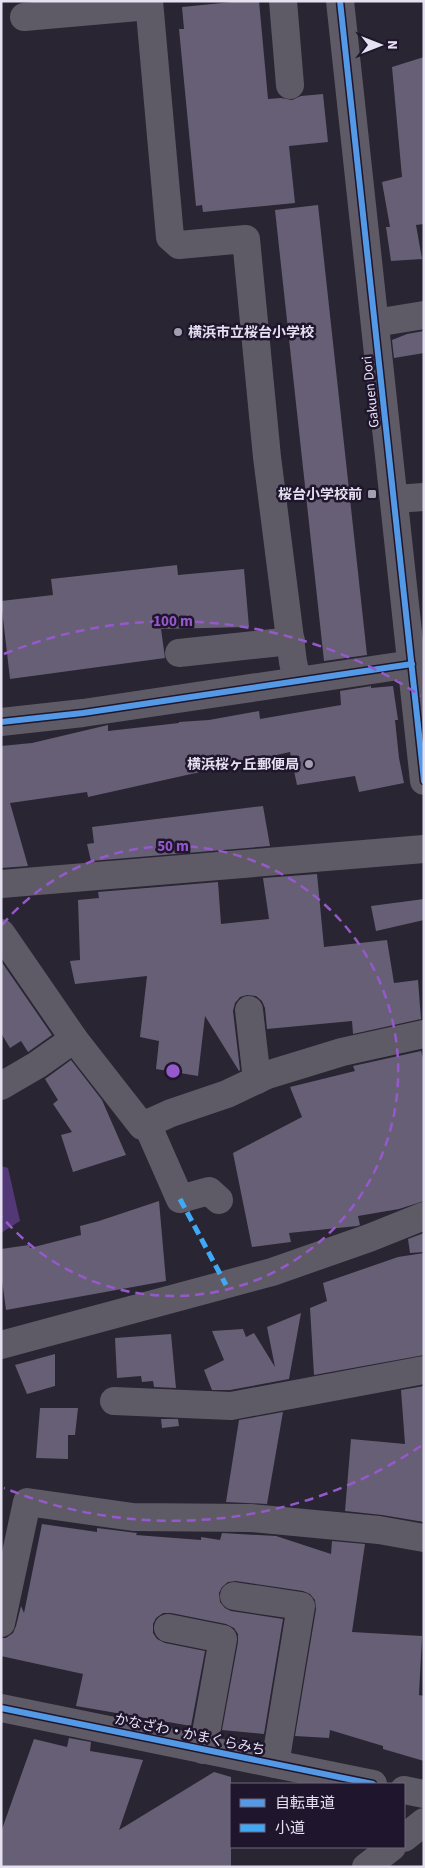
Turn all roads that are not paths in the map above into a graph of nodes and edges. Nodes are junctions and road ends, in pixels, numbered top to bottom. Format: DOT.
graph roads {
  1 [pos="283,1"];
  2 [pos="340,1"];
  3 [pos="149,3"];
  4 [pos="24,17"];
  5 [pos="290,85"];
  6 [pos="424,315"];
  7 [pos="375,323"];
  8 [pos="424,497"];
  9 [pos="394,499"];
  10 [pos="291,641"];
  11 [pos="179,653"];
  12 [pos="416,675"];
  13 [pos="297,680"];
  14 [pos="1,722"];
  15 [pos="424,781"];
  16 [pos="424,849"];
  17 [pos="1,884"];
  18 [pos="1,933"];
  19 [pos="249,1010"];
  20 [pos="424,1034"];
  21 [pos="74,1039"];
  22 [pos="257,1080"];
  23 [pos="2,1084"];
  24 [pos="147,1124"];
  25 [pos="219,1200"];
  26 [pos="424,1216"];
  27 [pos="1,1345"];
  28 [pos="424,1370"];
  29 [pos="114,1401"];
  30 [pos="424,1538"];
  31 [pos="234,1596"];
  32 [pos="1,1623"];
  33 [pos="168,1628"];
  34 [pos="1,1708"];
  35 [pos="203,1750"];
  36 [pos="275,1764"];
  37 [pos="368,1783"];
  38 [pos="405,1790"];
  39 [pos="424,1794"];
  40 [pos="424,1822"];
  41 [pos="405,1837"];
  42 [pos="391,1848"];
  43 [pos="366,1867"];
  1 -- 5 [label="street"];
  2 -- 7 [label="street, Gakuen Dori"];
  3 -- 4 [label="street"];
  3 -- 10 [label="street"];
  6 -- 7 [label="street"];
  7 -- 9 [label="street, Gakuen Dori"];
  8 -- 9 [label="street"];
  9 -- 12 [label="street, Gakuen Dori"];
  10 -- 11 [label="street"];
  10 -- 13 [label="street"];
  12 -- 13 [label="street"];
  12 -- 15 [label="street, Gakuen Dori"];
  13 -- 14 [label="street"];
  16 -- 17 [label="street"];
  18 -- 21 [label="street"];
  19 -- 22 [label="street"];
  20 -- 22 [label="street"];
  21 -- 23 [label="street"];
  21 -- 24 [label="street"];
  22 -- 24 [label="street"];
  24 -- 25 [label="street"];
  26 -- 27 [label="street"];
  28 -- 29 [label="street"];
  30 -- 32 [label="street"];
  31 -- 36 [label="street"];
  33 -- 35 [label="street"];
  34 -- 35 [label="street, かなざわ・かまくらみち"];
  35 -- 36 [label="street, かなざわ・かまくらみち"];
  36 -- 37 [label="street, かなざわ・かまくらみち"];
  38 -- 39 [label="street"];
  40 -- 41 [label="street"];
  42 -- 43 [label="street"];
}
